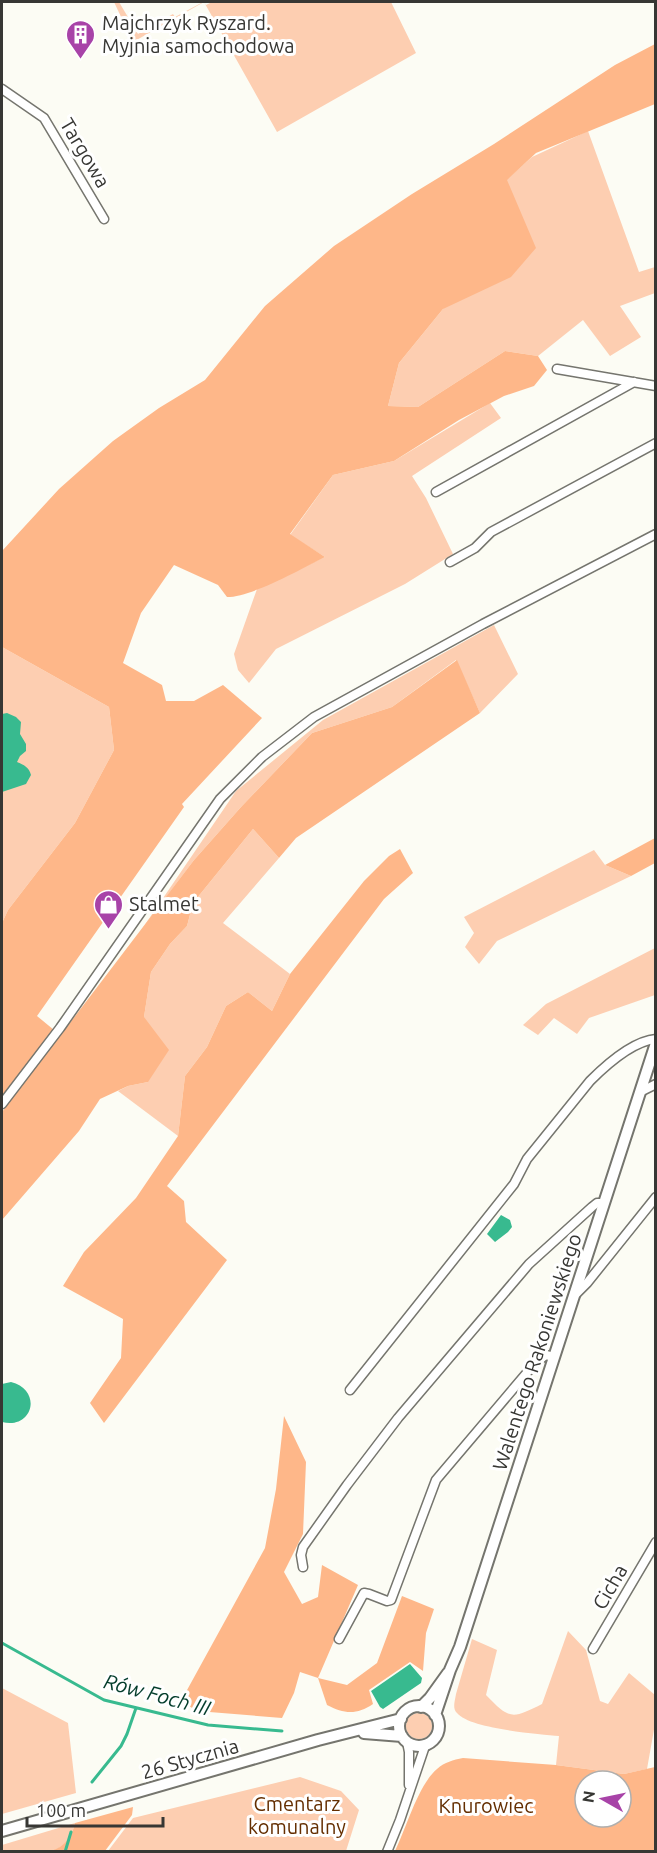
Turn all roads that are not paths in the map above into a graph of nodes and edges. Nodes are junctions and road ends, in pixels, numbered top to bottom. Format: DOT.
graph roads {
  1 [pos="2,89"];
  2 [pos="104,219"];
  3 [pos="557,369"];
  4 [pos="634,382"];
  5 [pos="656,386"];
  6 [pos="656,443"];
  7 [pos="436,492"];
  8 [pos="656,534"];
  9 [pos="450,562"];
  10 [pos="656,1041"];
  11 [pos="656,1084"];
  12 [pos="640,1092"];
  13 [pos="2,1104"];
  14 [pos="656,1197"];
  15 [pos="603,1203"];
  16 [pos="574,1296"];
  17 [pos="554,1357"];
  18 [pos="350,1390"];
  19 [pos="656,1542"];
  20 [pos="303,1567"];
  21 [pos="339,1640"];
  22 [pos="593,1649"];
  23 [pos="450,1670"];
  24 [pos="421,1707"];
  25 [pos="435,1715"];
  26 [pos="401,1719"];
  27 [pos="354,1732"];
  28 [pos="404,1739"];
  29 [pos="425,1746"];
  30 [pos="410,1789"];
  31 [pos="2,1831"];
  32 [pos="387,1851"];
  1 -- 2 [label="street, Targowa"];
  3 -- 4 [label="street"];
  4 -- 5 [label="street"];
  4 -- 7 [label="street"];
  6 -- 9 [label="street"];
  8 -- 13 [label="street"];
  10 -- 12 [label="street, Walentego Rakoniewskiego"];
  10 -- 18 [label="street"];
  11 -- 12 [label="street"];
  12 -- 15 [label="street, Walentego Rakoniewskiego"];
  14 -- 16 [label="street"];
  15 -- 16 [label="street, Walentego Rakoniewskiego"];
  15 -- 20 [label="street"];
  16 -- 17 [label="street, Walentego Rakoniewskiego"];
  17 -- 21 [label="street"];
  17 -- 23 [label="street, Walentego Rakoniewskiego"];
  19 -- 22 [label="street, Cicha"];
  23 -- 24 [label="street, Walentego Rakoniewskiego"];
  23 -- 25 [label="street, Walentego Rakoniewskiego"];
  24 -- 25 [label="street"];
  24 -- 26 [label="street"];
  25 -- 29 [label="street"];
  26 -- 27 [label="street, 26 Stycznia"];
  26 -- 28 [label="street"];
  27 -- 28 [label="street, 26 Stycznia"];
  27 -- 31 [label="street, 26 Stycznia"];
  28 -- 29 [label="street"];
  28 -- 30 [label="street"];
  29 -- 30 [label="street"];
  30 -- 32 [label="street"];
}
